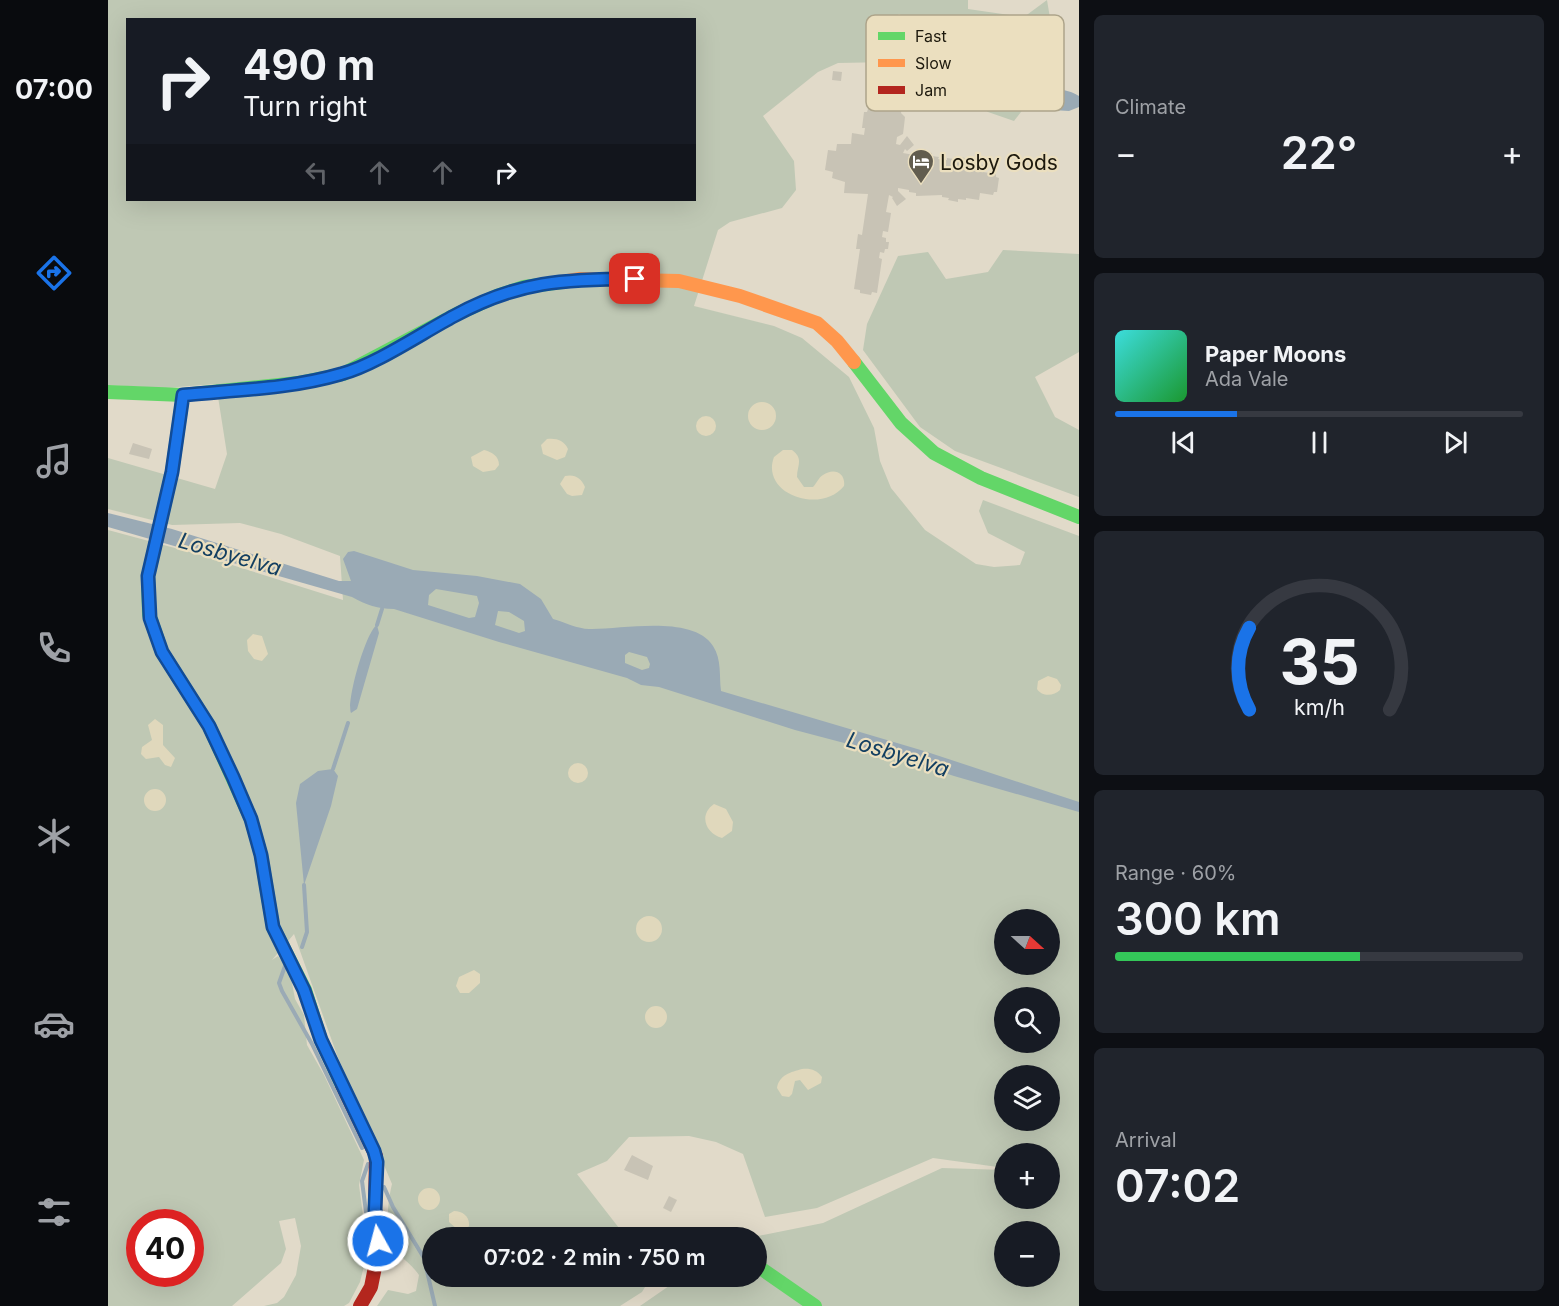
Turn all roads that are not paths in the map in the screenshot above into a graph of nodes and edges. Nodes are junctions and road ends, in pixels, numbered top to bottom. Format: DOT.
graph roads {
  1 [pos="108,392"];
  2 [pos="183,395"];
  3 [pos="1079,517"];
  4 [pos="767,1273"];
  5 [pos="360,1306"];
  6 [pos="815,1306"];
  1 -- 2 [label="street"];
  2 -- 3 [label="street"];
  2 -- 5 [label="street"];
  4 -- 6 [label="street"];
}
